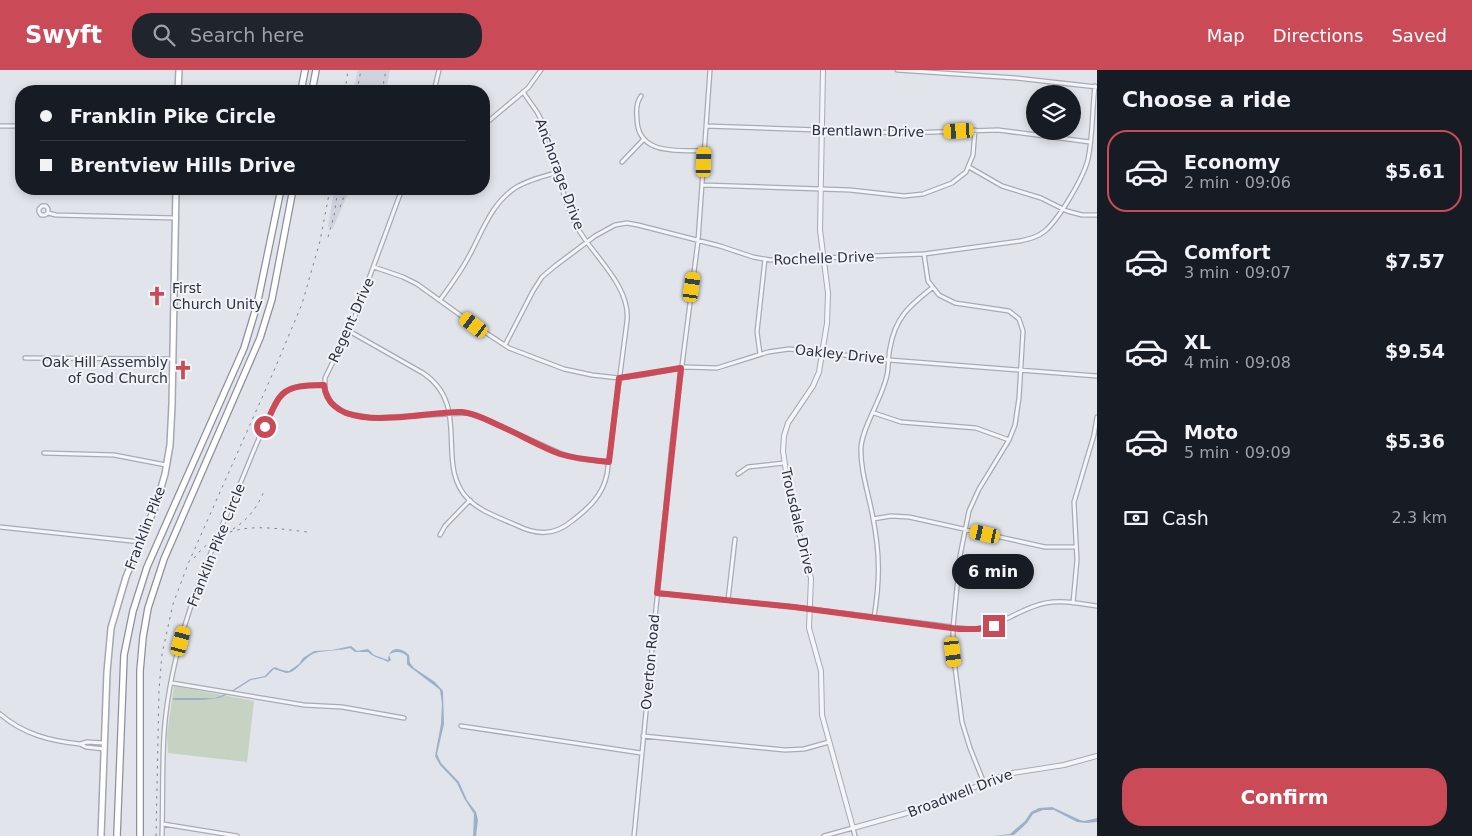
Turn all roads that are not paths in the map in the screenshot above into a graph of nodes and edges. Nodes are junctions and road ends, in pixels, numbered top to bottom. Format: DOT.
graph roads {
  1 [pos="179,70"];
  2 [pos="306,70"];
  3 [pos="316,70"];
  4 [pos="439,70"];
  5 [pos="541,70"];
  6 [pos="710,70"];
  7 [pos="823,70"];
  8 [pos="897,70"];
  9 [pos="178,85"];
  10 [pos="302,85"];
  11 [pos="313,85"];
  12 [pos="435,85"];
  13 [pos="1096,86"];
  14 [pos="523,92"];
  15 [pos="641,96"];
  16 [pos="490,119"];
  17 [pos="0,126"];
  18 [pos="15,126"];
  19 [pos="706,126"];
  20 [pos="821,130"];
  21 [pos="975,130"];
  22 [pos="644,140"];
  23 [pos="1090,142"];
  24 [pos="705,151"];
  25 [pos="622,162"];
  26 [pos="969,167"];
  27 [pos="559,172"];
  28 [pos="703,185"];
  29 [pos="821,189"];
  30 [pos="176,195"];
  31 [pos="280,195"];
  32 [pos="292,195"];
  33 [pos="400,195"];
  34 [pos="1062,208"];
  35 [pos="48,213"];
  36 [pos="1097,215"];
  37 [pos="176,218"];
  38 [pos="698,241"];
  39 [pos="587,243"];
  40 [pos="924,254"];
  41 [pos="823,258"];
  42 [pos="765,259"];
  43 [pos="374,267"];
  44 [pos="932,288"];
  45 [pos="440,300"];
  46 [pos="349,330"];
  47 [pos="505,345"];
  48 [pos="823,352"];
  49 [pos="760,354"];
  50 [pos="26,358"];
  51 [pos="173,359"];
  52 [pos="888,360"];
  53 [pos="681,368"];
  54 [pos="1021,370"];
  55 [pos="1097,376"];
  56 [pos="619,378"];
  57 [pos="324,385"];
  58 [pos="450,413"];
  59 [pos="874,413"];
  60 [pos="1097,417"];
  61 [pos="1009,440"];
  62 [pos="44,453"];
  63 [pos="609,462"];
  64 [pos="784,463"];
  65 [pos="167,465"];
  66 [pos="738,474"];
  67 [pos="470,500"];
  68 [pos="873,519"];
  69 [pos="0,527"];
  70 [pos="965,529"];
  71 [pos="440,534"];
  72 [pos="735,539"];
  73 [pos="141,542"];
  74 [pos="1076,547"];
  75 [pos="657,593"];
  76 [pos="728,600"];
  77 [pos="1073,603"];
  78 [pos="1097,606"];
  79 [pos="810,609"];
  80 [pos="874,617"];
  81 [pos="953,628"];
  82 [pos="172,683"];
  83 [pos="0,714"];
  84 [pos="404,718"];
  85 [pos="461,726"];
  86 [pos="643,736"];
  87 [pos="830,742"];
  88 [pos="104,746"];
  89 [pos="641,753"];
  90 [pos="1097,756"];
  91 [pos="984,783"];
  92 [pos="163,824"];
  93 [pos="853,828"];
  94 [pos="102,836"];
  95 [pos="117,836"];
  96 [pos="140,836"];
  97 [pos="162,836"];
  98 [pos="237,836"];
  99 [pos="634,836"];
  100 [pos="824,836"];
  101 [pos="855,836"];
  1 -- 9 [label="main road"];
  2 -- 10 [label="highway"];
  3 -- 11 [label="highway"];
  4 -- 12 [label="street"];
  5 -- 14 [label="street"];
  6 -- 19 [label="street, Overton Road"];
  7 -- 20 [label="street, Trousdale Drive"];
  8 -- 13 [label="street"];
  13 -- 23 [label="street, Rochelle Drive"];
  14 -- 16 [label="street"];
  14 -- 27 [label="street, Anchorage Drive"];
  15 -- 22 [label="street"];
  17 -- 18 [label="street"];
  19 -- 20 [label="street, Brentlawn Drive"];
  19 -- 24 [label="street, Overton Road"];
  20 -- 21 [label="street, Brentlawn Drive"];
  20 -- 29 [label="street, Trousdale Drive"];
  21 -- 23 [label="street, Brentlawn Drive"];
  21 -- 26 [label="street"];
  22 -- 24 [label="street"];
  22 -- 25 [label="street"];
  23 -- 34 [label="street, Rochelle Drive"];
  24 -- 28 [label="street, Overton Road"];
  26 -- 29 [label="street"];
  26 -- 34 [label="street"];
  27 -- 39 [label="street, Anchorage Drive"];
  27 -- 45 [label="street"];
  28 -- 29 [label="street"];
  28 -- 38 [label="street, Overton Road"];
  29 -- 41 [label="street, Trousdale Drive"];
  30 -- 37 [label="main road, Franklin Pike"];
  31 -- 95 [label="highway"];
  32 -- 96 [label="highway"];
  33 -- 43 [label="street, Regent Drive"];
  34 -- 36 [label="street"];
  34 -- 40 [label="street, Rochelle Drive"];
  35 -- 37 [label="street"];
  37 -- 51 [label="main road, Franklin Pike"];
  38 -- 39 [label="street, Rochelle Drive"];
  38 -- 42 [label="street, Rochelle Drive"];
  38 -- 53 [label="street, Overton Road"];
  39 -- 47 [label="street, Rochelle Drive"];
  39 -- 56 [label="street, Anchorage Drive"];
  40 -- 41 [label="street, Rochelle Drive"];
  40 -- 44 [label="street"];
  41 -- 42 [label="street, Rochelle Drive"];
  41 -- 48 [label="street, Trousdale Drive"];
  42 -- 49 [label="street"];
  43 -- 45 [label="street, Oakley Drive"];
  43 -- 46 [label="street, Regent Drive"];
  44 -- 52 [label="street"];
  44 -- 54 [label="street"];
  45 -- 47 [label="street, Oakley Drive"];
  46 -- 57 [label="street, Regent Drive"];
  46 -- 58 [label="street, Anchorage Drive"];
  47 -- 56 [label="street, Oakley Drive"];
  48 -- 49 [label="street, Oakley Drive"];
  48 -- 52 [label="street, Oakley Drive"];
  48 -- 64 [label="street, Trousdale Drive"];
  49 -- 53 [label="street, Oakley Drive"];
  50 -- 51 [label="street"];
  51 -- 65 [label="main road, Franklin Pike"];
  52 -- 54 [label="street, Oakley Drive"];
  52 -- 59 [label="street"];
  53 -- 56 [label="street, Oakley Drive"];
  53 -- 75 [label="street, Overton Road"];
  54 -- 55 [label="street, Oakley Drive"];
  54 -- 61 [label="street"];
  56 -- 63 [label="street, Anchorage Drive"];
  57 -- 58 [label="street"];
  57 -- 82 [label="street, Franklin Pike Circle"];
  58 -- 63 [label="street"];
  58 -- 67 [label="street, Anchorage Drive"];
  59 -- 61 [label="street"];
  59 -- 68 [label="street"];
  60 -- 74 [label="street"];
  61 -- 70 [label="street"];
  62 -- 65 [label="street"];
  63 -- 67 [label="street, Anchorage Drive"];
  64 -- 66 [label="street"];
  64 -- 79 [label="street, Trousdale Drive"];
  65 -- 73 [label="main road, Franklin Pike"];
  67 -- 71 [label="street"];
  68 -- 70 [label="street"];
  68 -- 80 [label="street"];
  69 -- 73 [label="street"];
  70 -- 74 [label="street"];
  70 -- 81 [label="street"];
  72 -- 76 [label="street"];
  73 -- 88 [label="main road, Franklin Pike"];
  74 -- 77 [label="street"];
  75 -- 76 [label="street"];
  75 -- 86 [label="street, Overton Road"];
  76 -- 79 [label="street"];
  77 -- 78 [label="street"];
  77 -- 81 [label="street"];
  79 -- 80 [label="street"];
  79 -- 87 [label="street, Trousdale Drive"];
  80 -- 81 [label="street"];
  81 -- 91 [label="street"];
  82 -- 84 [label="street"];
  82 -- 92 [label="street, Franklin Pike Circle"];
  83 -- 88 [label="street"];
  85 -- 89 [label="street"];
  86 -- 87 [label="street"];
  86 -- 89 [label="street, Overton Road"];
  87 -- 93 [label="street, Trousdale Drive"];
  88 -- 94 [label="main road, Franklin Pike"];
  89 -- 99 [label="street, Overton Road"];
  90 -- 91 [label="street, Broadwell Drive"];
  91 -- 93 [label="street, Broadwell Drive"];
  92 -- 97 [label="street, Franklin Pike Circle"];
  92 -- 98 [label="street"];
  93 -- 100 [label="street, Broadwell Drive"];
  93 -- 101 [label="street"];
}
